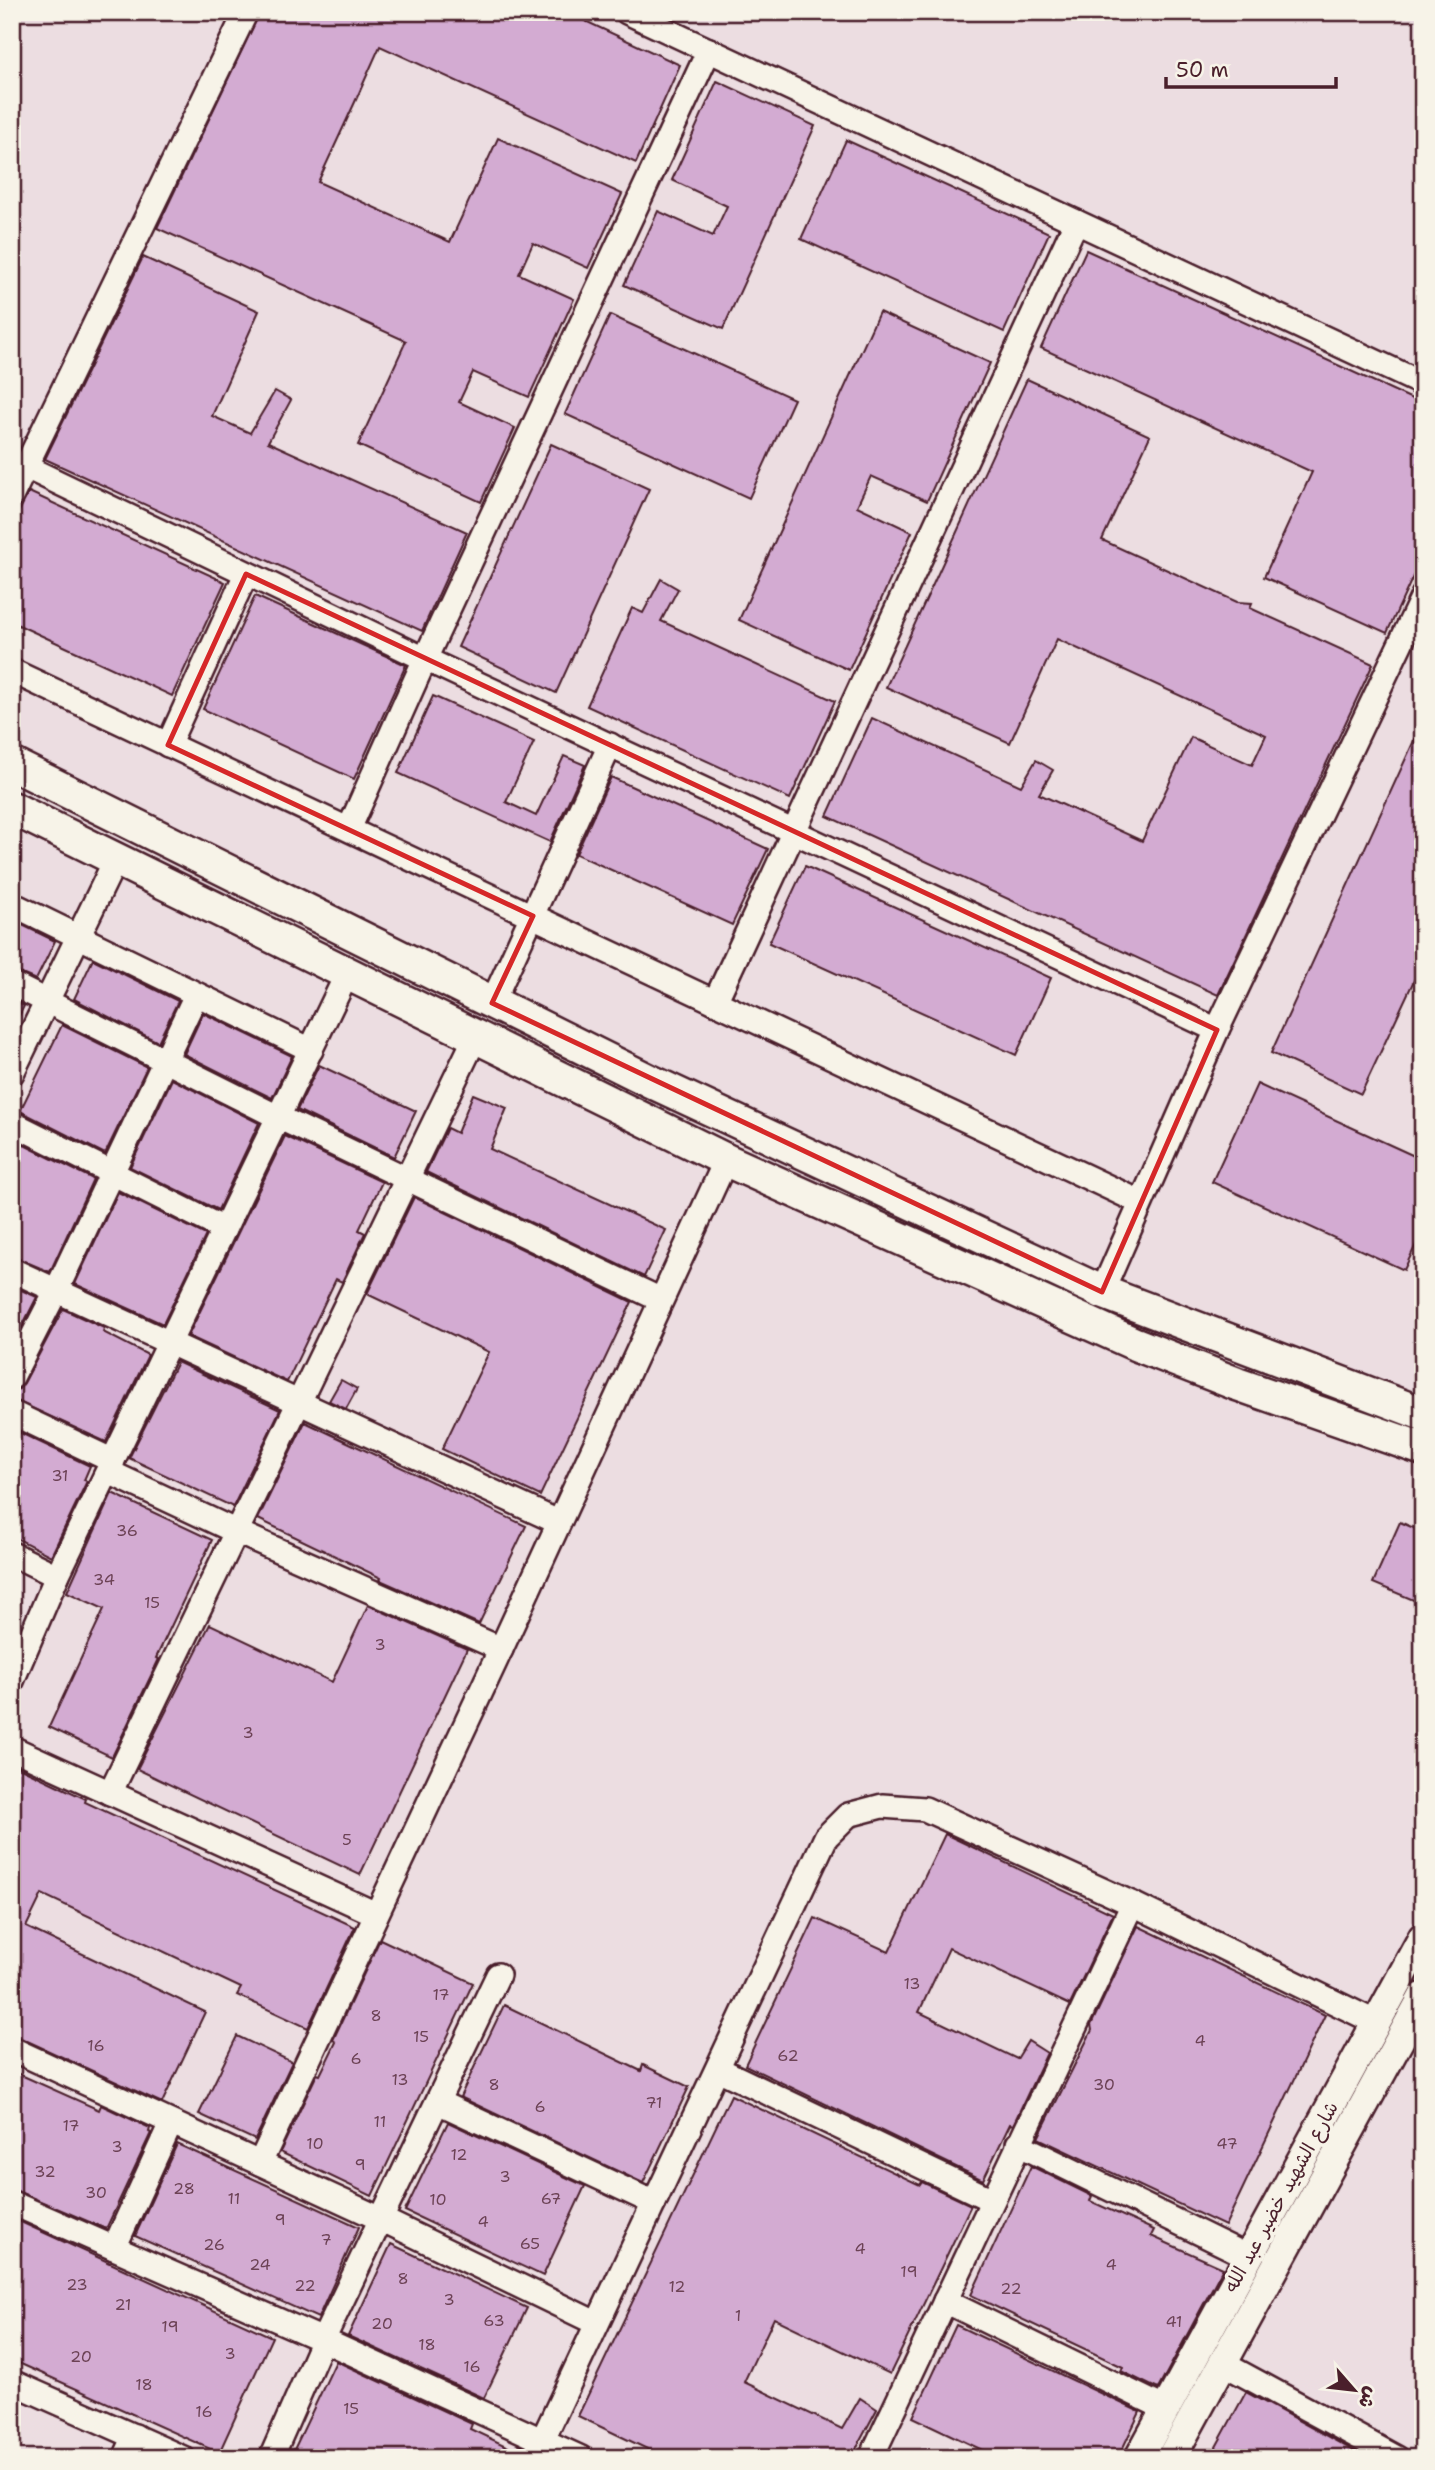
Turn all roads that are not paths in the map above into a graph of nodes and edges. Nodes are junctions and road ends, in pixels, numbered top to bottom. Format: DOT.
graph roads {
  1 [pos="246,12"];
  2 [pos="627,12"];
  3 [pos="709,50"];
  4 [pos="1076,222"];
  5 [pos="1423,384"];
  6 [pos="26,467"];
  7 [pos="12,495"];
  8 [pos="246,573"];
  9 [pos="1423,596"];
  10 [pos="425,659"];
  11 [pos="12,671"];
  12 [pos="168,745"];
  13 [pos="610,745"];
  14 [pos="12,764"];
  15 [pos="12,808"];
  16 [pos="349,828"];
  17 [pos="793,832"];
  18 [pos="116,859"];
  19 [pos="12,904"];
  20 [pos="533,916"];
  21 [pos="78,937"];
  22 [pos="347,974"];
  23 [pos="12,984"];
  24 [pos="196,995"];
  25 [pos="47,1002"];
  26 [pos="715,1002"];
  27 [pos="492,1003"];
  28 [pos="1217,1030"];
  29 [pos="475,1038"];
  30 [pos="310,1050"];
  31 [pos="165,1060"];
  32 [pos="12,1073"];
  33 [pos="278,1117"];
  34 [pos="12,1123"];
  35 [pos="726,1160"];
  36 [pos="112,1173"];
  37 [pos="408,1179"];
  38 [pos="1140,1202"];
  39 [pos="224,1229"];
  40 [pos="12,1270"];
  41 [pos="56,1291"];
  42 [pos="1102,1292"];
  43 [pos="661,1300"];
  44 [pos="169,1343"];
  45 [pos="12,1377"];
  46 [pos="301,1401"];
  47 [pos="12,1413"];
  48 [pos="1423,1414"];
  49 [pos="1423,1449"];
  50 [pos="111,1466"];
  51 [pos="558,1522"];
  52 [pos="237,1532"];
  53 [pos="12,1554"];
  54 [pos="57,1576"];
  55 [pos="501,1649"];
  56 [pos="12,1681"];
  57 [pos="12,1748"];
  58 [pos="110,1793"];
  59 [pos="1133,1905"];
  60 [pos="376,1914"];
  61 [pos="1423,1937"];
  62 [pos="498,1975"];
  63 [pos="1406,2009"];
  64 [pos="12,2049"];
  65 [pos="718,2069"];
  66 [pos="438,2102"];
  67 [pos="171,2123"];
  68 [pos="1018,2144"];
  69 [pos="260,2163"];
  70 [pos="992,2200"];
  71 [pos="12,2203"];
  72 [pos="654,2203"];
  73 [pos="382,2219"];
  74 [pos="114,2248"];
  75 [pos="1247,2256"];
  76 [pos="945,2301"];
  77 [pos="596,2323"];
  78 [pos="323,2340"];
  79 [pos="1222,2363"];
  80 [pos="12,2382"];
  81 [pos="1166,2409"];
  82 [pos="135,2436"];
  83 [pos="538,2449"];
  84 [pos="125,2458"];
  85 [pos="183,2458"];
  86 [pos="271,2458"];
  87 [pos="581,2458"];
  88 [pos="871,2458"];
  89 [pos="1139,2458"];
  90 [pos="1171,2458"];
  91 [pos="1397,2458"];
  1 -- 6 [label="street"];
  2 -- 3 [label="street"];
  3 -- 4 [label="street"];
  3 -- 10 [label="street"];
  4 -- 5 [label="street"];
  4 -- 17 [label="street"];
  6 -- 7 [label="street"];
  6 -- 8 [label="street"];
  8 -- 10 [label="street"];
  8 -- 12 [label="street"];
  9 -- 28 [label="street"];
  10 -- 13 [label="street"];
  10 -- 16 [label="street"];
  11 -- 12 [label="street"];
  12 -- 16 [label="street"];
  13 -- 17 [label="street"];
  13 -- 20 [label="street"];
  14 -- 27 [label="highway"];
  15 -- 18 [label="highway"];
  16 -- 20 [label="street"];
  17 -- 26 [label="street"];
  17 -- 28 [label="street"];
  18 -- 21 [label="street"];
  18 -- 22 [label="highway"];
  19 -- 21 [label="street"];
  20 -- 26 [label="street"];
  20 -- 27 [label="street"];
  21 -- 24 [label="street"];
  21 -- 25 [label="street"];
  22 -- 29 [label="highway"];
  22 -- 30 [label="street"];
  23 -- 25 [label="street"];
  24 -- 30 [label="street"];
  24 -- 31 [label="street"];
  25 -- 31 [label="street"];
  25 -- 32 [label="street"];
  26 -- 38 [label="street"];
  27 -- 42 [label="highway"];
  28 -- 38 [label="street"];
  29 -- 35 [label="highway"];
  29 -- 37 [label="street"];
  30 -- 33 [label="street"];
  31 -- 33 [label="street"];
  31 -- 36 [label="street"];
  33 -- 37 [label="street"];
  33 -- 39 [label="street"];
  34 -- 36 [label="street"];
  35 -- 43 [label="street"];
  35 -- 49 [label="highway"];
  36 -- 39 [label="street"];
  36 -- 41 [label="street"];
  37 -- 43 [label="street"];
  37 -- 46 [label="street"];
  38 -- 42 [label="street"];
  39 -- 44 [label="street"];
  40 -- 41 [label="street"];
  41 -- 44 [label="street"];
  41 -- 45 [label="street"];
  42 -- 48 [label="highway"];
  43 -- 51 [label="street"];
  44 -- 46 [label="street"];
  44 -- 50 [label="street"];
  46 -- 51 [label="street"];
  46 -- 52 [label="street"];
  47 -- 50 [label="street"];
  50 -- 52 [label="street"];
  50 -- 54 [label="street"];
  51 -- 55 [label="street"];
  52 -- 55 [label="street"];
  52 -- 58 [label="street"];
  53 -- 54 [label="street"];
  54 -- 56 [label="street"];
  55 -- 60 [label="street"];
  57 -- 58 [label="street"];
  58 -- 60 [label="street"];
  59 -- 63 [label="street"];
  59 -- 65 [label="street"];
  59 -- 68 [label="street"];
  60 -- 69 [label="street"];
  61 -- 63 [label="main road, شارع الشهيد خضير عبد الله"];
  62 -- 66 [label="street"];
  63 -- 75 [label="main road, شارع الشهيد خضير عبد الله"];
  63 -- 79 [label="main road, شارع الشهيد خضير عبد الله"];
  64 -- 67 [label="street"];
  65 -- 70 [label="street"];
  65 -- 72 [label="street"];
  66 -- 72 [label="street"];
  66 -- 73 [label="street"];
  67 -- 69 [label="street"];
  67 -- 74 [label="street"];
  68 -- 70 [label="street"];
  68 -- 75 [label="street"];
  69 -- 73 [label="street"];
  70 -- 76 [label="street"];
  71 -- 74 [label="street"];
  72 -- 77 [label="street"];
  73 -- 77 [label="street"];
  73 -- 78 [label="street"];
  74 -- 78 [label="street"];
  75 -- 81 [label="main road, شارع الشهيد خضير عبد الله"];
  76 -- 81 [label="street"];
  76 -- 88 [label="street"];
  77 -- 83 [label="street"];
  78 -- 83 [label="street"];
  78 -- 86 [label="street"];
  79 -- 90 [label="main road, شارع الشهيد خضير عبد الله"];
  79 -- 91 [label="street"];
  80 -- 82 [label="street"];
  81 -- 89 [label="main road, شارع الشهيد خضير عبد الله"];
  82 -- 84 [label="street"];
  82 -- 85 [label="street"];
  83 -- 87 [label="street"];
}
